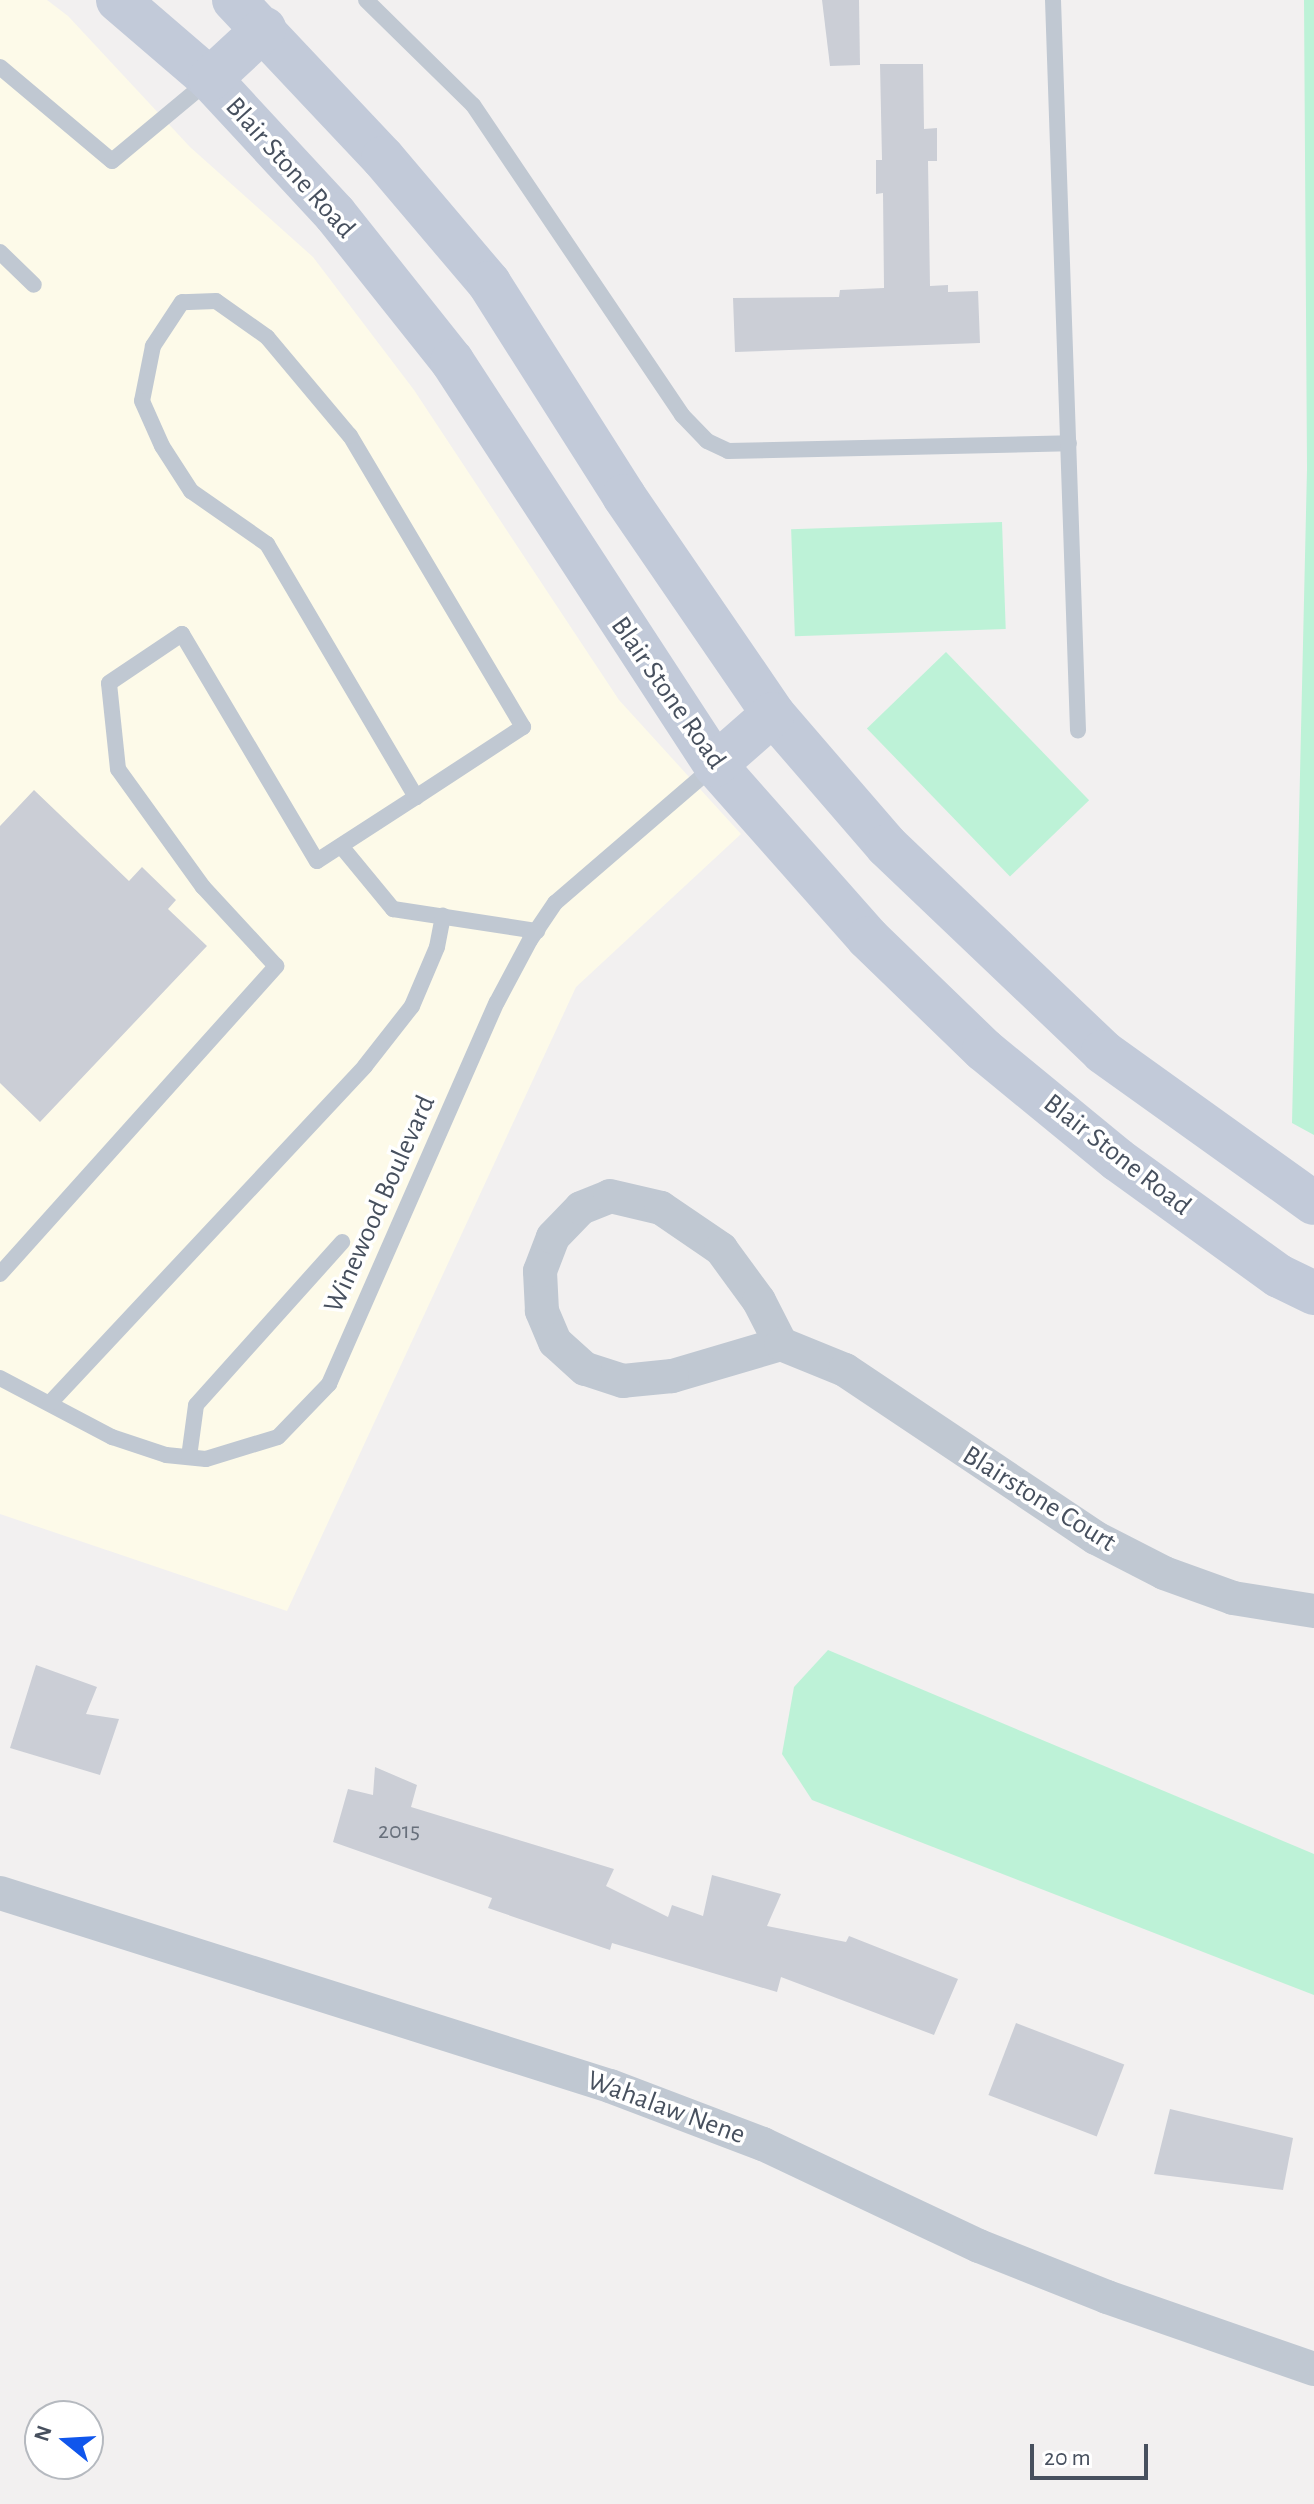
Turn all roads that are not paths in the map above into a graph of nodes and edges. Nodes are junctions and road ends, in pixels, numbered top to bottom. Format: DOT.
graph roads {
  1 [pos="118,0"];
  2 [pos="366,0"];
  3 [pos="1053,0"];
  4 [pos="249,15"];
  5 [pos="0,67"];
  6 [pos="210,79"];
  7 [pos="0,252"];
  8 [pos="34,285"];
  9 [pos="1069,443"];
  10 [pos="773,714"];
  11 [pos="1078,731"];
  12 [pos="715,765"];
  13 [pos="416,797"];
  14 [pos="341,846"];
  15 [pos="443,916"];
  16 [pos="537,931"];
  17 [pos="1314,1203"];
  18 [pos="342,1242"];
  19 [pos="0,1274"];
  20 [pos="1314,1293"];
  21 [pos="781,1344"];
  22 [pos="0,1378"];
  23 [pos="50,1403"];
  24 [pos="189,1457"];
  25 [pos="1314,1611"];
  26 [pos="0,1893"];
  27 [pos="1314,2369"];
  1 -- 6 [label="main road, Blair Stone Road"];
  2 -- 9 [label="lane"];
  3 -- 9 [label="lane"];
  4 -- 6 [label="main road"];
  4 -- 10 [label="main road"];
  5 -- 6 [label="lane"];
  6 -- 12 [label="main road, Blair Stone Road"];
  7 -- 8 [label="lane"];
  9 -- 11 [label="lane"];
  10 -- 12 [label="main road"];
  10 -- 17 [label="main road"];
  12 -- 16 [label="lane, Winewood Boulevard"];
  12 -- 20 [label="main road, Blair Stone Road"];
  13 -- 13 [label="lane"];
  13 -- 14 [label="lane"];
  14 -- 15 [label="lane"];
  14 -- 19 [label="lane"];
  15 -- 16 [label="lane"];
  15 -- 23 [label="lane"];
  16 -- 24 [label="lane, Winewood Boulevard"];
  18 -- 24 [label="lane"];
  21 -- 21 [label="street"];
  21 -- 25 [label="street, Blairstone Court"];
  22 -- 23 [label="lane, Winewood Boulevard"];
  23 -- 24 [label="lane, Winewood Boulevard"];
  26 -- 27 [label="street, Wahalaw Nene"];
}
